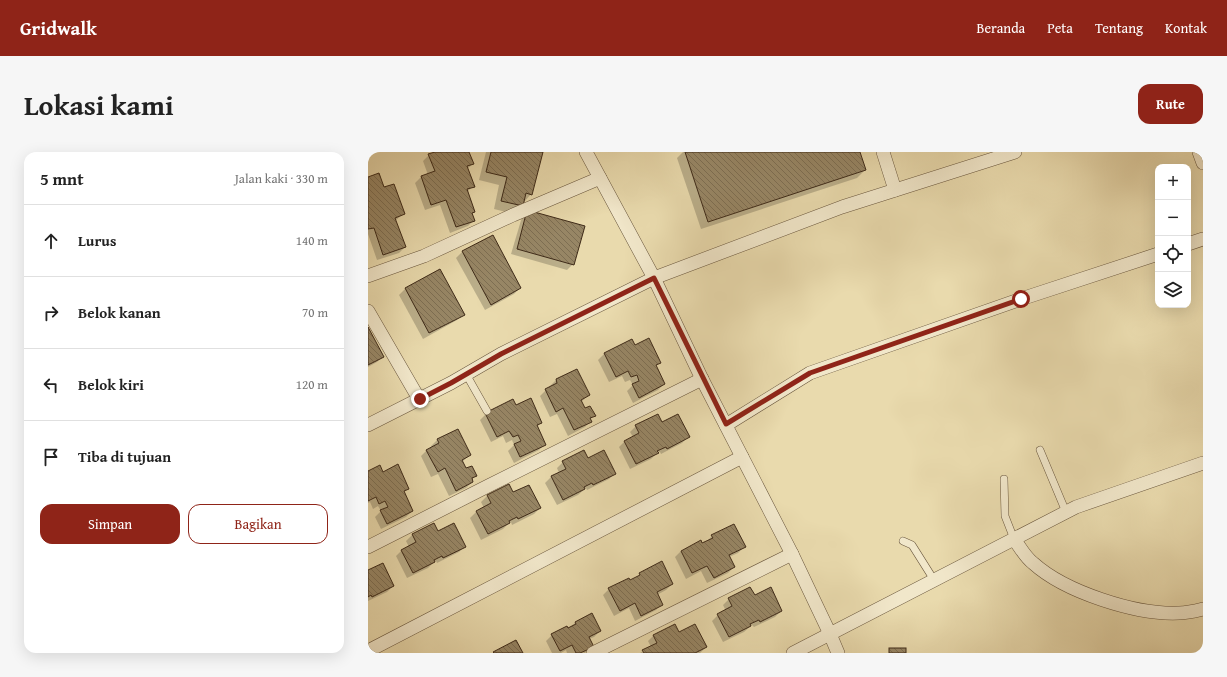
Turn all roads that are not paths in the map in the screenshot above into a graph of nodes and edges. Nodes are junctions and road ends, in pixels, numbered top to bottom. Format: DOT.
graph roads {
  1 [pos="586,152"];
  2 [pos="883,152"];
  3 [pos="1015,152"];
  4 [pos="1199,152"];
  5 [pos="1203,163"];
  6 [pos="600,178"];
  7 [pos="895,190"];
  8 [pos="1203,239"];
  9 [pos="1191,243"];
  10 [pos="1155,255"];
  11 [pos="368,276"];
  12 [pos="654,278"];
  13 [pos="368,311"];
  14 [pos="466,374"];
  15 [pos="702,379"];
  16 [pos="420,399"];
  17 [pos="486,411"];
  18 [pos="726,424"];
  19 [pos="368,425"];
  20 [pos="1040,450"];
  21 [pos="742,457"];
  22 [pos="1203,463"];
  23 [pos="1004,479"];
  24 [pos="1066,512"];
  25 [pos="1014,539"];
  26 [pos="903,541"];
  27 [pos="368,547"];
  28 [pos="792,554"];
  29 [pos="934,580"];
  30 [pos="1203,609"];
  31 [pos="830,634"];
  32 [pos="368,651"];
  33 [pos="593,653"];
  34 [pos="793,653"];
  35 [pos="838,653"];
  1 -- 6 [label="street"];
  2 -- 7 [label="street"];
  3 -- 7 [label="street"];
  4 -- 5 [label="street"];
  6 -- 11 [label="street"];
  6 -- 12 [label="street"];
  7 -- 12 [label="street"];
  8 -- 9 [label="street"];
  10 -- 18 [label="street"];
  12 -- 14 [label="street"];
  12 -- 15 [label="street"];
  13 -- 16 [label="street"];
  14 -- 16 [label="street"];
  14 -- 17 [label="lane"];
  15 -- 18 [label="street"];
  15 -- 27 [label="street"];
  16 -- 19 [label="street"];
  18 -- 21 [label="street"];
  20 -- 24 [label="lane"];
  21 -- 28 [label="street"];
  21 -- 32 [label="street"];
  22 -- 24 [label="street"];
  23 -- 25 [label="lane"];
  24 -- 25 [label="street"];
  25 -- 29 [label="street"];
  25 -- 30 [label="street"];
  26 -- 29 [label="lane"];
  28 -- 31 [label="street"];
  28 -- 33 [label="street"];
  29 -- 31 [label="street"];
  31 -- 34 [label="street"];
  31 -- 35 [label="street"];
}
